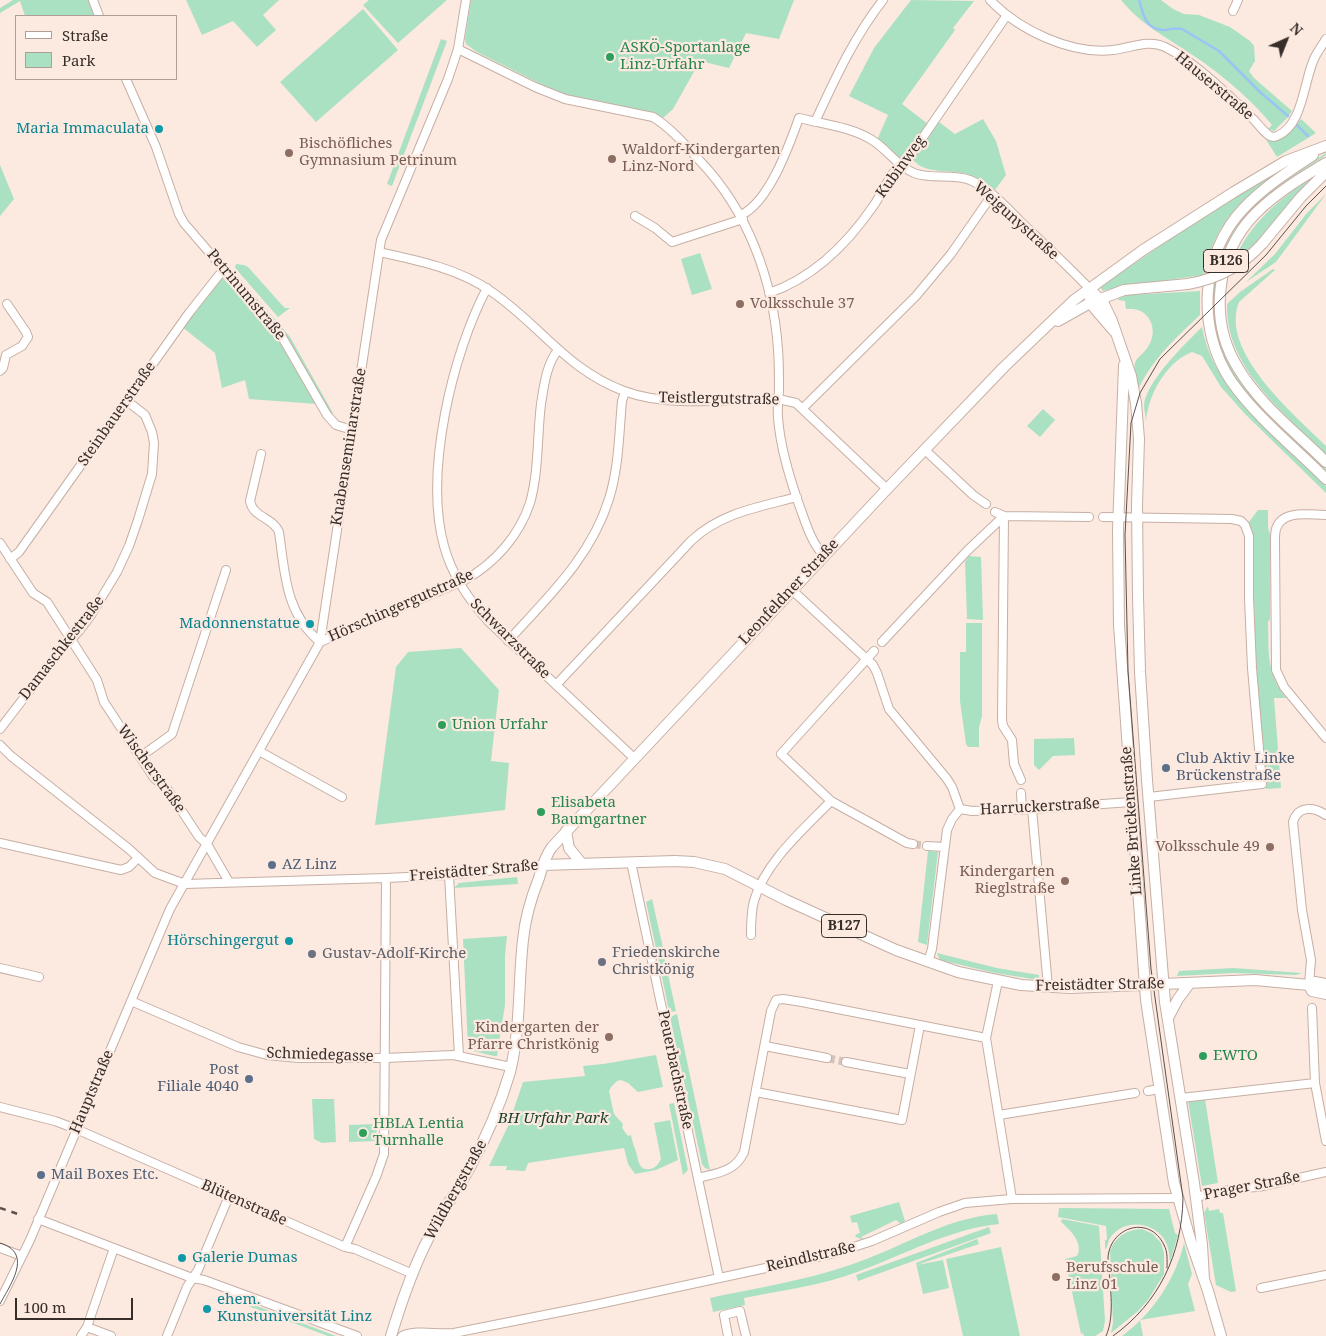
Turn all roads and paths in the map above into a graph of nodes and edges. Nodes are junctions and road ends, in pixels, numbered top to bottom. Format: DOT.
graph roads {
  1 [pos="93,0"];
  2 [pos="466,0"];
  3 [pos="883,0"];
  4 [pos="990,0"];
  5 [pos="1238,0"];
  6 [pos="1233,11"];
  7 [pos="99,15"];
  8 [pos="1007,15"];
  9 [pos="1326,39"];
  10 [pos="458,49"];
  11 [pos="126,80"];
  12 [pos="815,122"];
  13 [pos="1326,146"];
  14 [pos="1326,163"];
  15 [pos="901,165"];
  16 [pos="1326,172"];
  17 [pos="992,195"];
  18 [pos="634,216"];
  19 [pos="742,217"];
  20 [pos="379,252"];
  21 [pos="226,270"];
  22 [pos="487,288"];
  23 [pos="1089,288"];
  24 [pos="769,293"];
  25 [pos="1095,301"];
  26 [pos="7,304"];
  27 [pos="1046,328"];
  28 [pos="558,350"];
  29 [pos="1124,356"];
  30 [pos="0,371"];
  31 [pos="625,392"];
  32 [pos="778,399"];
  33 [pos="127,401"];
  34 [pos="803,408"];
  35 [pos="352,430"];
  36 [pos="925,450"];
  37 [pos="261,454"];
  38 [pos="1326,462"];
  39 [pos="1326,479"];
  40 [pos="887,489"];
  41 [pos="797,497"];
  42 [pos="986,504"];
  43 [pos="995,512"];
  44 [pos="1326,515"];
  45 [pos="1004,516"];
  46 [pos="1088,517"];
  47 [pos="1103,517"];
  48 [pos="1118,518"];
  49 [pos="1137,518"];
  50 [pos="0,543"];
  51 [pos="824,556"];
  52 [pos="10,559"];
  53 [pos="226,570"];
  54 [pos="459,583"];
  55 [pos="792,590"];
  56 [pos="71,639"];
  57 [pos="508,640"];
  58 [pos="320,642"];
  59 [pos="882,642"];
  60 [pos="874,651"];
  61 [pos="867,659"];
  62 [pos="556,686"];
  63 [pos="0,729"];
  64 [pos="1326,738"];
  65 [pos="1,747"];
  66 [pos="259,751"];
  67 [pos="140,757"];
  68 [pos="634,758"];
  69 [pos="1021,780"];
  70 [pos="1022,793"];
  71 [pos="342,797"];
  72 [pos="1149,797"];
  73 [pos="831,801"];
  74 [pos="1131,802"];
  75 [pos="960,809"];
  76 [pos="1032,809"];
  77 [pos="1022,810"];
  78 [pos="1326,815"];
  79 [pos="566,831"];
  80 [pos="0,843"];
  81 [pos="207,844"];
  82 [pos="913,844"];
  83 [pos="927,846"];
  84 [pos="944,847"];
  85 [pos="138,858"];
  86 [pos="631,862"];
  87 [pos="582,864"];
  88 [pos="543,865"];
  89 [pos="449,875"];
  90 [pos="386,878"];
  91 [pos="228,882"];
  92 [pos="185,884"];
  93 [pos="759,887"];
  94 [pos="751,935"];
  95 [pos="928,962"];
  96 [pos="0,968"];
  97 [pos="39,977"];
  98 [pos="998,981"];
  99 [pos="1190,983"];
  100 [pos="1164,984"];
  101 [pos="1326,984"];
  102 [pos="1144,985"];
  103 [pos="1309,985"];
  104 [pos="1048,987"];
  105 [pos="1326,994"];
  106 [pos="131,1001"];
  107 [pos="1312,1008"];
  108 [pos="1168,1018"];
  109 [pos="920,1025"];
  110 [pos="986,1038"];
  111 [pos="765,1046"];
  112 [pos="459,1056"];
  113 [pos="385,1058"];
  114 [pos="827,1058"];
  115 [pos="846,1062"];
  116 [pos="511,1067"];
  117 [pos="910,1074"];
  118 [pos="1315,1083"];
  119 [pos="1159,1089"];
  120 [pos="1148,1091"];
  121 [pos="756,1092"];
  122 [pos="1135,1093"];
  123 [pos="1181,1098"];
  124 [pos="0,1108"];
  125 [pos="998,1115"];
  126 [pos="76,1129"];
  127 [pos="1326,1141"];
  128 [pos="1326,1172"];
  129 [pos="698,1178"];
  130 [pos="229,1196"];
  131 [pos="1195,1197"];
  132 [pos="1178,1198"];
  133 [pos="1012,1199"];
  134 [pos="38,1220"];
  135 [pos="345,1247"];
  136 [pos="0,1248"];
  137 [pos="114,1248"];
  138 [pos="22,1256"];
  139 [pos="413,1274"];
  140 [pos="1326,1275"];
  141 [pos="192,1278"];
  142 [pos="719,1278"];
  143 [pos="1204,1279"];
  144 [pos="1261,1288"];
  145 [pos="0,1301"];
  146 [pos="87,1327"];
  147 [pos="440,1335"];
  148 [pos="81,1336"];
  149 [pos="111,1336"];
  150 [pos="167,1336"];
  151 [pos="356,1336"];
  152 [pos="391,1336"];
  153 [pos="402,1336"];
  154 [pos="728,1336"];
  155 [pos="746,1336"];
  156 [pos="1221,1336"];
  1 -- 7 [label="street"];
  2 -- 10 [label="street, Knabenseminarstraße"];
  3 -- 12 [label="street"];
  4 -- 8 [label="street, Hauserstraße"];
  5 -- 6 [label="street"];
  8 -- 9 [label="street, Hauserstraße"];
  8 -- 15 [label="street, Kubinweg"];
  10 -- 19 [label="street"];
  10 -- 20 [label="street, Knabenseminarstraße"];
  11 -- 21 [label="street, Petrinumstraße"];
  12 -- 15 [label="street, Weigunystraße"];
  12 -- 19 [label="street, Weigunystraße"];
  13 -- 23 [label="main road, Leonfeldner Straße"];
  13 -- 39 [label="main road, B126"];
  14 -- 38 [label="main road, B126"];
  15 -- 17 [label="street, Weigunystraße"];
  15 -- 24 [label="street, Kubinweg"];
  16 -- 25 [label="main road, Leonfeldner Straße, bridge"];
  17 -- 23 [label="street, Weigunystraße"];
  17 -- 34 [label="street"];
  18 -- 19 [label="street"];
  19 -- 24 [label="street"];
  20 -- 22 [label="street, Teistlergutstraße"];
  20 -- 35 [label="street, Knabenseminarstraße"];
  21 -- 33 [label="street, Steinbauerstraße"];
  21 -- 35 [label="street, Petrinumstraße"];
  22 -- 28 [label="street, Teistlergutstraße"];
  22 -- 54 [label="street, Schwarzstraße"];
  23 -- 25 [label="main road, Linke Brückenstraße"];
  23 -- 27 [label="main road, Leonfeldner Straße"];
  24 -- 32 [label="street"];
  25 -- 27 [label="main road, Leonfeldner Straße"];
  25 -- 29 [label="main road, Linke Brückenstraße"];
  26 -- 30 [label="street"];
  27 -- 36 [label="main road, Leonfeldner Straße"];
  28 -- 31 [label="street, Teistlergutstraße"];
  28 -- 54 [label="street, Hörschingergutstraße"];
  29 -- 48 [label="main road, Linke Brückenstraße"];
  29 -- 49 [label="main road, Linke Brückenstraße"];
  31 -- 32 [label="street, Teistlergutstraße"];
  31 -- 57 [label="street"];
  32 -- 34 [label="street, Teistlergutstraße"];
  32 -- 41 [label="street"];
  33 -- 52 [label="street, Steinbauerstraße"];
  33 -- 56 [label="street, Damaschkestraße"];
  34 -- 40 [label="street, Teistlergutstraße"];
  35 -- 58 [label="street, Knabenseminarstraße"];
  36 -- 40 [label="main road, Leonfeldner Straße"];
  36 -- 42 [label="street"];
  37 -- 58 [label="street"];
  40 -- 51 [label="main road, Leonfeldner Straße"];
  41 -- 51 [label="street"];
  41 -- 62 [label="street"];
  43 -- 45 [label="street"];
  44 -- 64 [label="street"];
  45 -- 46 [label="street"];
  45 -- 59 [label="street"];
  45 -- 69 [label="street"];
  47 -- 48 [label="street"];
  48 -- 49 [label="street"];
  48 -- 74 [label="main road, Linke Brückenstraße"];
  49 -- 72 [label="main road, Linke Brückenstraße"];
  49 -- 72 [label="street"];
  50 -- 52 [label="street, Wischerstraße"];
  51 -- 55 [label="main road, Leonfeldner Straße"];
  52 -- 56 [label="street, Wischerstraße"];
  53 -- 67 [label="street"];
  54 -- 57 [label="street, Schwarzstraße"];
  54 -- 58 [label="street, Hörschingergutstraße"];
  55 -- 61 [label="street, Harruckerstraße"];
  55 -- 68 [label="main road, Leonfeldner Straße"];
  56 -- 63 [label="street, Damaschkestraße"];
  56 -- 67 [label="street, Wischerstraße"];
  57 -- 62 [label="street, Schwarzstraße"];
  58 -- 66 [label="street, Knabenseminarstraße"];
  60 -- 61 [label="street"];
  61 -- 73 [label="street"];
  61 -- 75 [label="street, Harruckerstraße"];
  62 -- 68 [label="street, Schwarzstraße"];
  65 -- 85 [label="street"];
  66 -- 71 [label="street"];
  66 -- 81 [label="street, Knabenseminarstraße"];
  67 -- 81 [label="street, Wischerstraße"];
  68 -- 79 [label="main road, Leonfeldner Straße"];
  70 -- 77 [label="street"];
  72 -- 100 [label="main road, Linke Brückenstraße"];
  73 -- 82 [label="street"];
  73 -- 93 [label="street"];
  74 -- 76 [label="street, Harruckerstraße"];
  74 -- 102 [label="main road, Linke Brückenstraße"];
  75 -- 77 [label="street, Harruckerstraße"];
  75 -- 84 [label="street"];
  76 -- 77 [label="street, Harruckerstraße"];
  76 -- 104 [label="street"];
  78 -- 103 [label="street"];
  79 -- 87 [label="main road"];
  79 -- 88 [label="main road, Leonfeldner Straße"];
  80 -- 85 [label="street"];
  81 -- 91 [label="street"];
  81 -- 92 [label="street, Knabenseminarstraße"];
  83 -- 84 [label="street"];
  84 -- 95 [label="street"];
  85 -- 92 [label="street"];
  86 -- 87 [label="main road, Freistädter Straße / B127"];
  86 -- 93 [label="main road, Freistädter Straße / B127"];
  86 -- 129 [label="street, Peuerbachstraße"];
  87 -- 88 [label="main road, Freistädter Straße / B127"];
  88 -- 89 [label="street, Freistädter Straße"];
  88 -- 116 [label="main road, Wildbergstraße"];
  89 -- 90 [label="street, Freistädter Straße"];
  89 -- 112 [label="street"];
  90 -- 91 [label="street, Freistädter Straße"];
  90 -- 113 [label="street"];
  91 -- 92 [label="street, Freistädter Straße"];
  92 -- 106 [label="street, Hauptstraße"];
  93 -- 94 [label="street"];
  93 -- 95 [label="main road, Freistädter Straße / B127"];
  95 -- 98 [label="main road, Freistädter Straße / B127"];
  96 -- 97 [label="street"];
  98 -- 104 [label="main road, Freistädter Straße / B127"];
  98 -- 110 [label="street"];
  99 -- 100 [label="main road, Freistädter Straße / B127"];
  99 -- 103 [label="main road, Freistädter Straße / B127"];
  99 -- 108 [label="main road"];
  100 -- 102 [label="main road, Freistädter Straße / B127"];
  100 -- 108 [label="main road, Linke Brückenstraße"];
  101 -- 103 [label="main road, Freistädter Straße / B127"];
  102 -- 104 [label="main road, Freistädter Straße / B127"];
  102 -- 119 [label="main road, Linke Brückenstraße"];
  103 -- 105 [label="main road, Freistädter Straße / B127"];
  106 -- 113 [label="street, Schmiedegasse"];
  106 -- 126 [label="street, Hauptstraße"];
  107 -- 118 [label="street"];
  108 -- 123 [label="main road, Linke Brückenstraße"];
  109 -- 110 [label="street"];
  109 -- 111 [label="street"];
  109 -- 117 [label="street"];
  110 -- 125 [label="street"];
  111 -- 114 [label="street"];
  111 -- 121 [label="street"];
  112 -- 113 [label="street, Schmiedegasse"];
  112 -- 116 [label="street, Schmiedegasse"];
  113 -- 135 [label="street"];
  115 -- 117 [label="street"];
  116 -- 139 [label="main road, Wildbergstraße"];
  117 -- 121 [label="street"];
  118 -- 123 [label="street"];
  118 -- 127 [label="street"];
  119 -- 120 [label="street"];
  119 -- 132 [label="main road, Linke Brückenstraße"];
  121 -- 129 [label="street"];
  122 -- 125 [label="street"];
  123 -- 131 [label="main road, Linke Brückenstraße"];
  124 -- 126 [label="street, Blütenstraße"];
  125 -- 133 [label="street"];
  126 -- 130 [label="street, Blütenstraße"];
  126 -- 134 [label="street, Hauptstraße"];
  128 -- 131 [label="street, Prager Straße"];
  129 -- 142 [label="street, Peuerbachstraße"];
  130 -- 135 [label="street, Blütenstraße"];
  130 -- 141 [label="street"];
  131 -- 132 [label="main road, Prager Straße"];
  131 -- 143 [label="main road, Linke Brückenstraße"];
  132 -- 133 [label="street, Reindlstraße"];
  132 -- 143 [label="main road, Linke Brückenstraße"];
  133 -- 142 [label="street, Reindlstraße"];
  134 -- 137 [label="street"];
  134 -- 138 [label="street, Hauptstraße"];
  135 -- 139 [label="street, Blütenstraße"];
  136 -- 138 [label="street"];
  137 -- 141 [label="street"];
  137 -- 146 [label="street"];
  138 -- 145 [label="street, Hauptstraße"];
  139 -- 152 [label="main road, Wildbergstraße"];
  140 -- 144 [label="street"];
  141 -- 150 [label="street"];
  141 -- 151 [label="street"];
  142 -- 147 [label="street, Reindlstraße"];
  143 -- 156 [label="main road, Linke Brückenstraße"];
  146 -- 148 [label="street"];
  146 -- 149 [label="street"];
  147 -- 153 [label="street, Reindlstraße"];
  154 -- 155 [label="street"];
}
